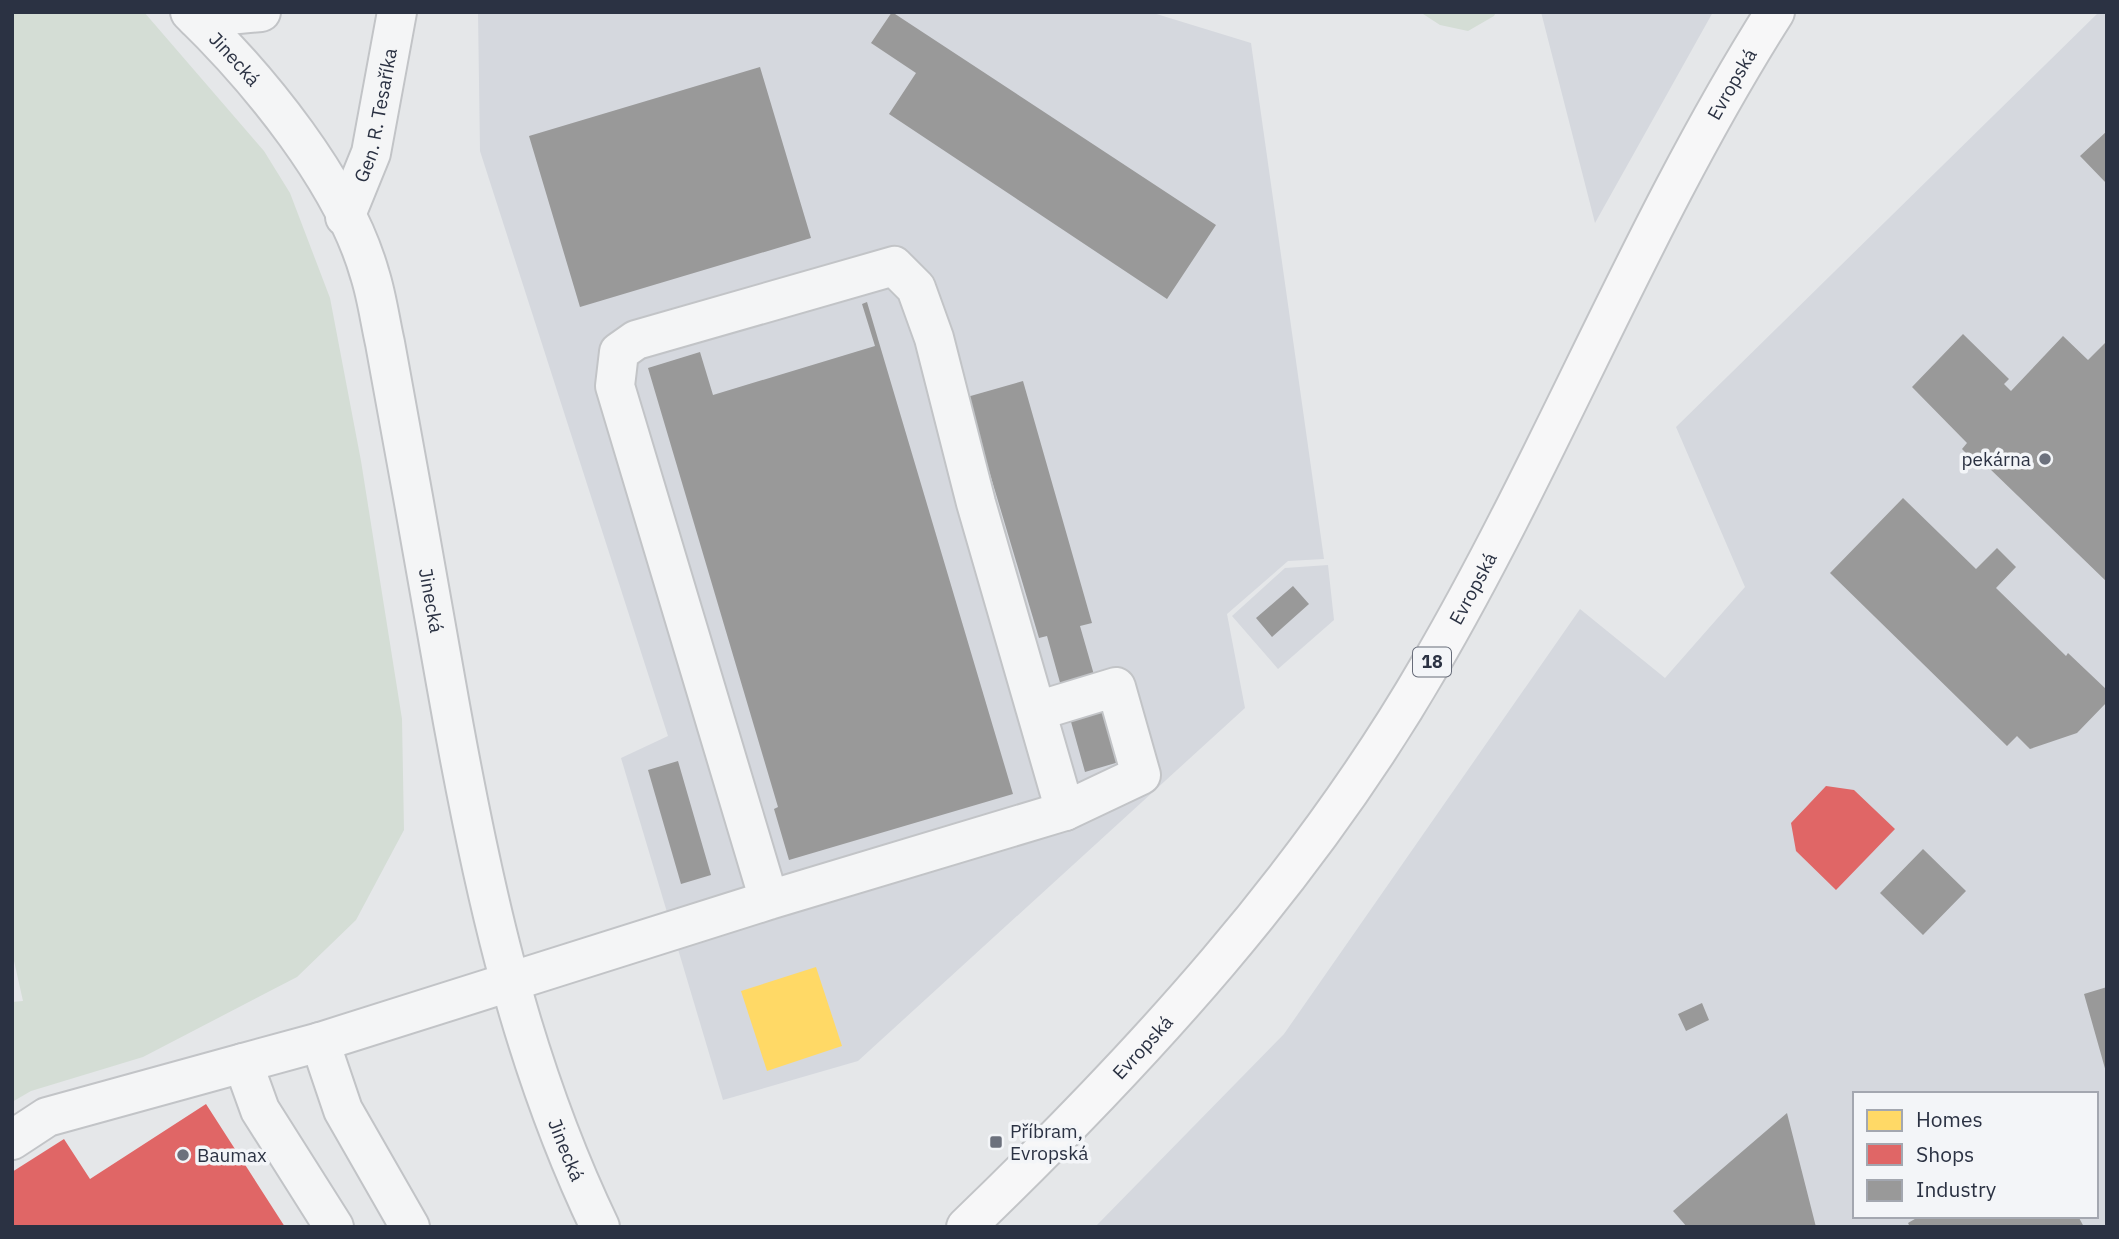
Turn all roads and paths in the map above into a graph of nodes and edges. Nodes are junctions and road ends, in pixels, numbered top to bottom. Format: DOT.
graph roads {
  1 [pos="261,12"];
  2 [pos="397,12"];
  3 [pos="1775,12"];
  4 [pos="193,15"];
  5 [pos="345,217"];
  6 [pos="1037,711"];
  7 [pos="1065,811"];
  8 [pos="769,901"];
  9 [pos="509,983"];
  10 [pos="320,1042"];
  11 [pos="243,1063"];
  12 [pos="12,1140"];
  13 [pos="334,1227"];
  14 [pos="410,1227"];
  15 [pos="600,1227"];
  16 [pos="966,1227"];
  1 -- 4 [label="street"];
  2 -- 5 [label="street, Gen. R. Tesaříka"];
  3 -- 16 [label="main road, Evropská / 18"];
  4 -- 5 [label="street, Jinecká"];
  5 -- 9 [label="street, Jinecká"];
  6 -- 7 [label="street"];
  6 -- 7 [label="street"];
  6 -- 8 [label="street"];
  7 -- 8 [label="street"];
  8 -- 9 [label="street"];
  9 -- 10 [label="street"];
  9 -- 15 [label="street, Jinecká"];
  10 -- 11 [label="street"];
  10 -- 14 [label="street"];
  11 -- 12 [label="street"];
  11 -- 13 [label="street"];
}
